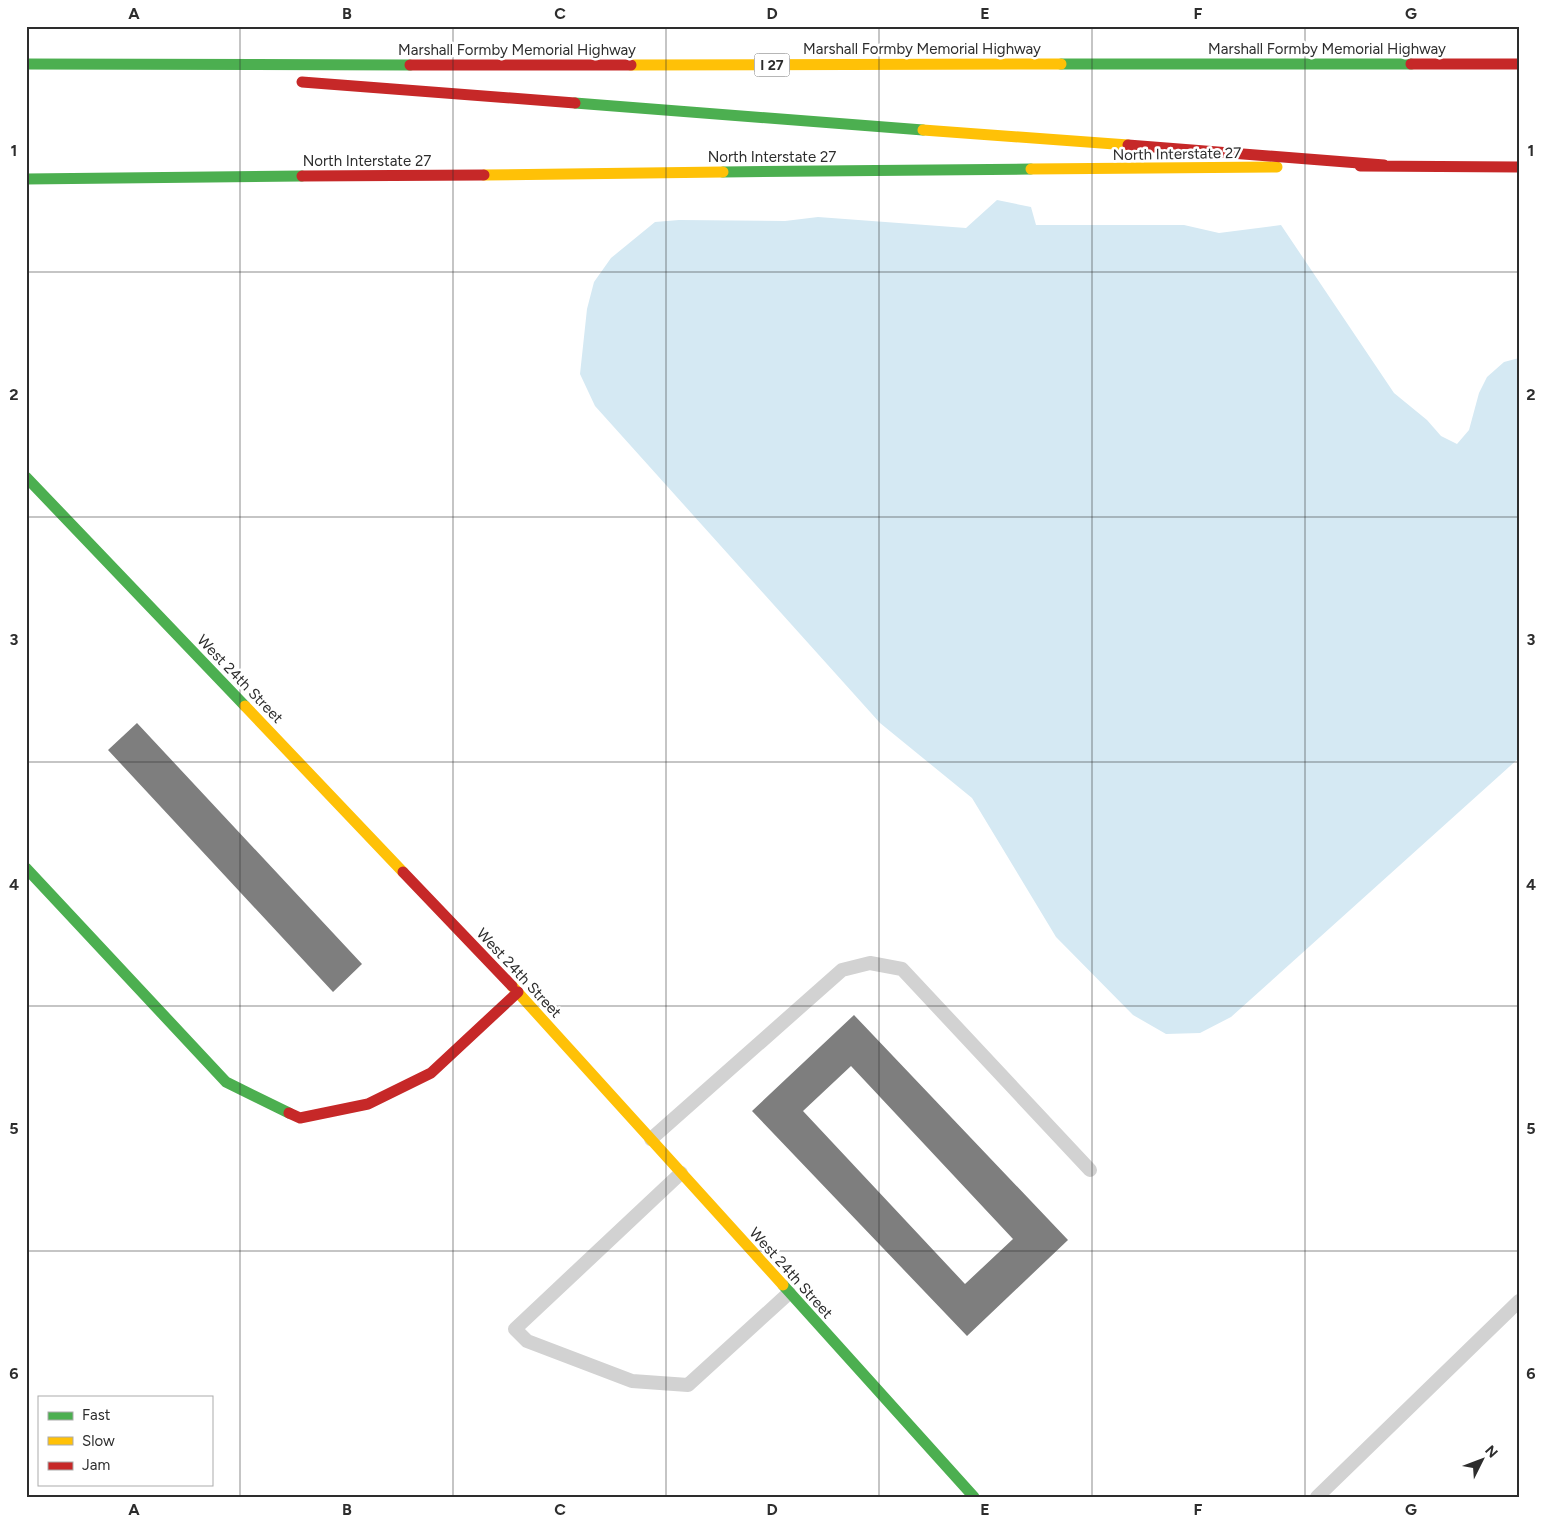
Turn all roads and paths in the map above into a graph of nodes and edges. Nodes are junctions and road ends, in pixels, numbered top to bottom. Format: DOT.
graph roads {
  1 [pos="26,64"];
  2 [pos="1519,64"];
  3 [pos="94,65"];
  4 [pos="233,76"];
  5 [pos="292,81"];
  6 [pos="1384,165"];
  7 [pos="1519,167"];
  8 [pos="26,179"];
  9 [pos="28,477"];
  10 [pos="26,868"];
  11 [pos="518,992"];
  12 [pos="650,1139"];
  13 [pos="1090,1170"];
  14 [pos="681,1173"];
  15 [pos="789,1293"];
  16 [pos="1519,1301"];
  17 [pos="974,1497"];
  18 [pos="1318,1497"];
  1 -- 3 [label="main road, Marshall Formby Memorial Highway / I 27"];
  2 -- 3 [label="main road, Marshall Formby Memorial Highway / I 27"];
  3 -- 4 [label="main road"];
  5 -- 6 [label="main road"];
  6 -- 7 [label="main road, North Interstate 27"];
  6 -- 8 [label="main road, North Interstate 27"];
  9 -- 11 [label="main road, West 24th Street"];
  10 -- 11 [label="main road"];
  11 -- 12 [label="main road, West 24th Street"];
  12 -- 13 [label="lane"];
  12 -- 14 [label="main road, West 24th Street"];
  14 -- 15 [label="main road, West 24th Street"];
  14 -- 15 [label="lane"];
  15 -- 17 [label="main road, West 24th Street"];
  16 -- 18 [label="lane"];
}
